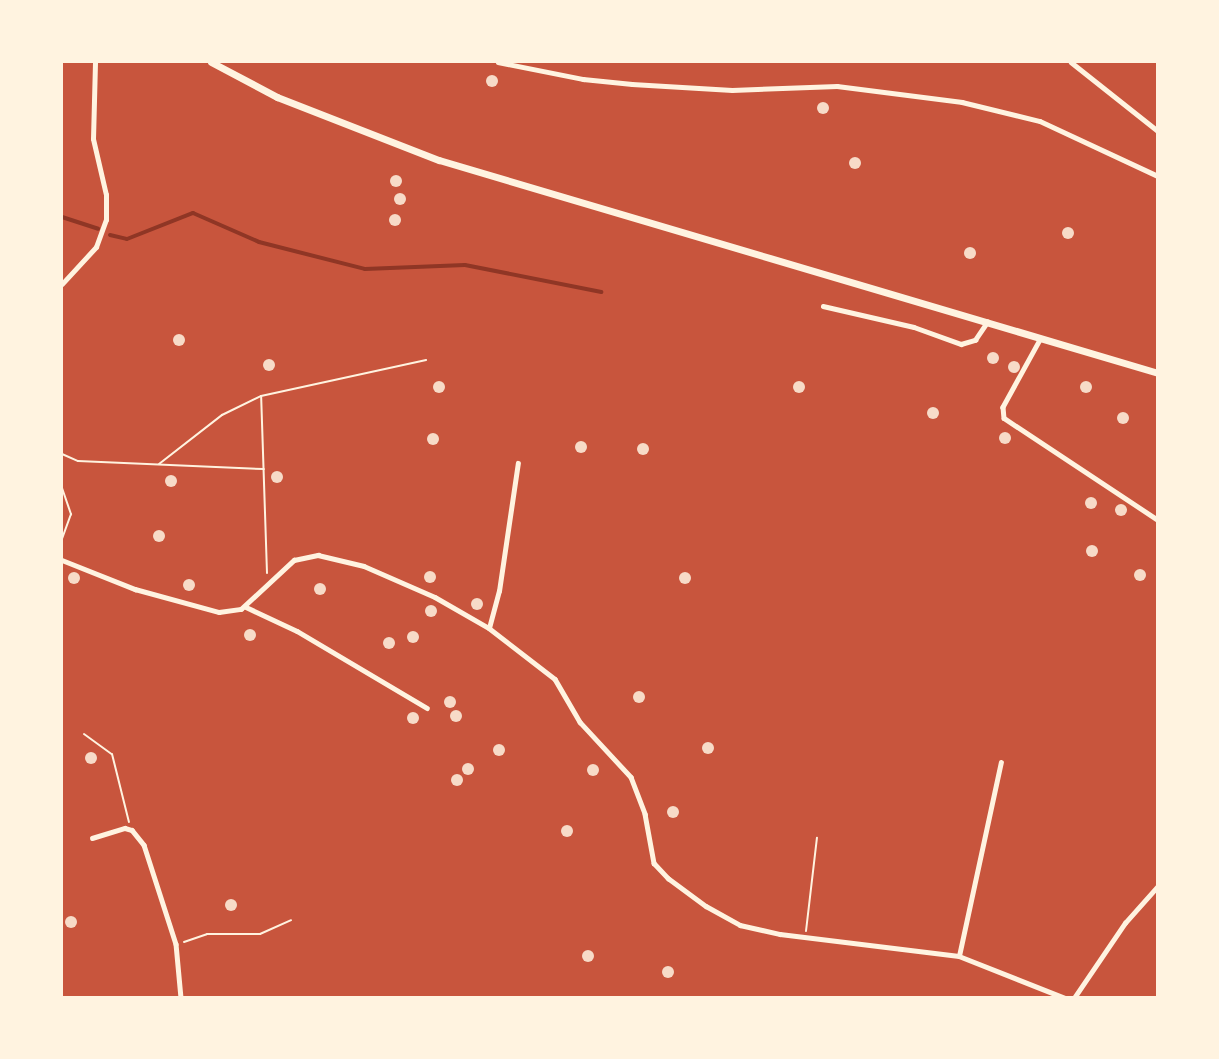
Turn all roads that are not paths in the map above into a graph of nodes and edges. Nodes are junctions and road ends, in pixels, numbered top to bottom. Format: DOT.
graph roads {
  1 [pos="95,62"];
  2 [pos="212,62"];
  3 [pos="498,62"];
  4 [pos="1071,62"];
  5 [pos="1158,130"];
  6 [pos="1158,176"];
  7 [pos="62,284"];
  8 [pos="823,306"];
  9 [pos="987,322"];
  10 [pos="1041,338"];
  11 [pos="1158,373"];
  12 [pos="518,463"];
  13 [pos="1158,520"];
  14 [pos="62,560"];
  15 [pos="246,607"];
  16 [pos="489,628"];
  17 [pos="427,708"];
  18 [pos="1001,762"];
  19 [pos="92,838"];
  20 [pos="1158,886"];
  21 [pos="959,956"];
  22 [pos="181,998"];
  23 [pos="1065,998"];
  24 [pos="1074,998"];
  1 -- 7 [label="street"];
  2 -- 9 [label="main road"];
  3 -- 6 [label="street"];
  4 -- 5 [label="street"];
  8 -- 9 [label="street"];
  9 -- 10 [label="main road"];
  10 -- 11 [label="main road"];
  10 -- 13 [label="street"];
  12 -- 16 [label="street"];
  14 -- 15 [label="street"];
  15 -- 16 [label="street"];
  15 -- 17 [label="street"];
  16 -- 21 [label="street"];
  18 -- 21 [label="street"];
  19 -- 22 [label="street"];
  20 -- 24 [label="street"];
  21 -- 23 [label="street"];
}
